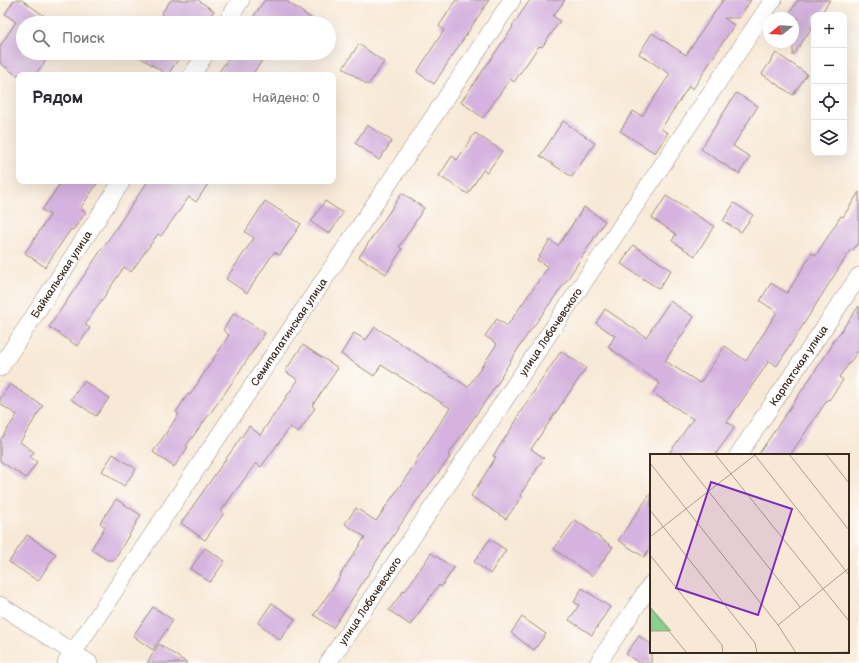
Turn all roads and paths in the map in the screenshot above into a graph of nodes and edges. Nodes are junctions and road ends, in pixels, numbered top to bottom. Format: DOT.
graph roads {
  1 [pos="241,0"];
  2 [pos="512,0"];
  3 [pos="773,0"];
  4 [pos="231,16"];
  5 [pos="202,60"];
  6 [pos="194,72"];
  7 [pos="120,184"];
  8 [pos="859,276"];
  9 [pos="0,368"];
  10 [pos="739,454"];
  11 [pos="650,585"];
  12 [pos="0,605"];
  13 [pos="69,657"];
  14 [pos="89,663"];
  15 [pos="328,663"];
  16 [pos="598,663"];
  1 -- 4 [label="street"];
  2 -- 13 [label="street, Семипалатинская улица"];
  3 -- 15 [label="street, улица Лобачевского"];
  5 -- 6 [label="street"];
  7 -- 9 [label="street, Байкальская улица"];
  8 -- 10 [label="street, Карпатская улица"];
  11 -- 16 [label="street"];
  12 -- 13 [label="street"];
  13 -- 14 [label="street"];
}
